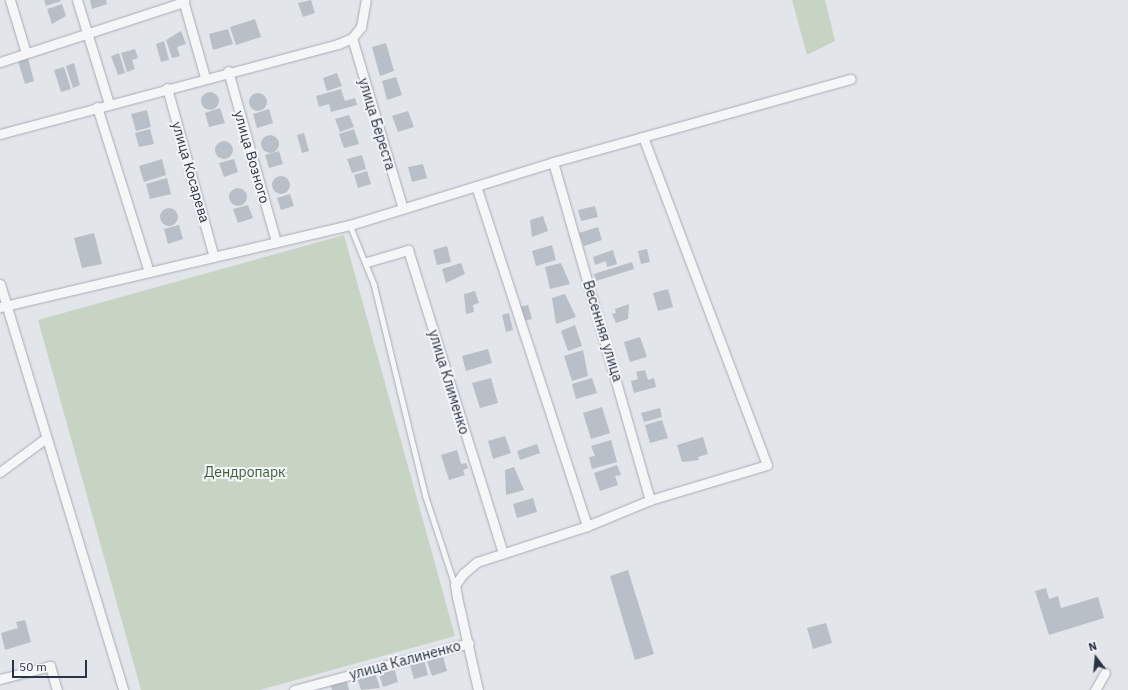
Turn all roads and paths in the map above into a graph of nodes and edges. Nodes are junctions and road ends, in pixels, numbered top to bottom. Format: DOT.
graph roads {
  1 [pos="10,0"];
  2 [pos="77,0"];
  3 [pos="366,0"];
  4 [pos="183,1"];
  5 [pos="87,33"];
  6 [pos="352,38"];
  7 [pos="26,53"];
  8 [pos="0,62"];
  9 [pos="228,71"];
  10 [pos="205,77"];
  11 [pos="851,79"];
  12 [pos="167,88"];
  13 [pos="109,104"];
  14 [pos="97,107"];
  15 [pos="0,134"];
  16 [pos="643,137"];
  17 [pos="553,162"];
  18 [pos="476,186"];
  19 [pos="403,209"];
  20 [pos="350,225"];
  21 [pos="276,242"];
  22 [pos="214,257"];
  23 [pos="367,262"];
  24 [pos="149,272"];
  25 [pos="0,284"];
  26 [pos="3,306"];
  27 [pos="46,438"];
  28 [pos="0,472"];
  29 [pos="650,500"];
  30 [pos="587,526"];
  31 [pos="503,554"];
  32 [pos="455,585"];
  33 [pos="469,643"];
  34 [pos="1105,673"];
  35 [pos="0,679"];
  36 [pos="57,690"];
  37 [pos="123,690"];
  38 [pos="294,690"];
  39 [pos="478,690"];
  40 [pos="1095,690"];
  1 -- 7 [label="street"];
  2 -- 5 [label="street"];
  3 -- 6 [label="street"];
  4 -- 5 [label="street"];
  4 -- 10 [label="street"];
  5 -- 7 [label="street"];
  5 -- 13 [label="street"];
  6 -- 9 [label="street"];
  6 -- 19 [label="street, улица Береста"];
  7 -- 8 [label="street"];
  9 -- 10 [label="street"];
  9 -- 21 [label="street, улица Возного"];
  10 -- 12 [label="street"];
  11 -- 16 [label="street"];
  12 -- 13 [label="street"];
  12 -- 22 [label="street, улица Косарева"];
  13 -- 14 [label="street"];
  14 -- 15 [label="street"];
  14 -- 24 [label="street"];
  16 -- 17 [label="street"];
  16 -- 29 [label="street"];
  17 -- 18 [label="street"];
  17 -- 29 [label="street, Весенняя улица"];
  18 -- 19 [label="street"];
  18 -- 30 [label="street"];
  19 -- 20 [label="street"];
  20 -- 21 [label="street"];
  20 -- 23 [label="lane"];
  21 -- 22 [label="street"];
  22 -- 24 [label="street"];
  23 -- 31 [label="street, улица Клименко"];
  23 -- 32 [label="lane"];
  24 -- 26 [label="street"];
  25 -- 26 [label="street"];
  26 -- 27 [label="street"];
  27 -- 28 [label="street"];
  27 -- 37 [label="street"];
  29 -- 30 [label="street"];
  30 -- 31 [label="street"];
  31 -- 32 [label="street"];
  32 -- 33 [label="street"];
  33 -- 38 [label="street, улица Калиненко"];
  33 -- 39 [label="street"];
  34 -- 40 [label="street"];
  35 -- 36 [label="street"];
}
